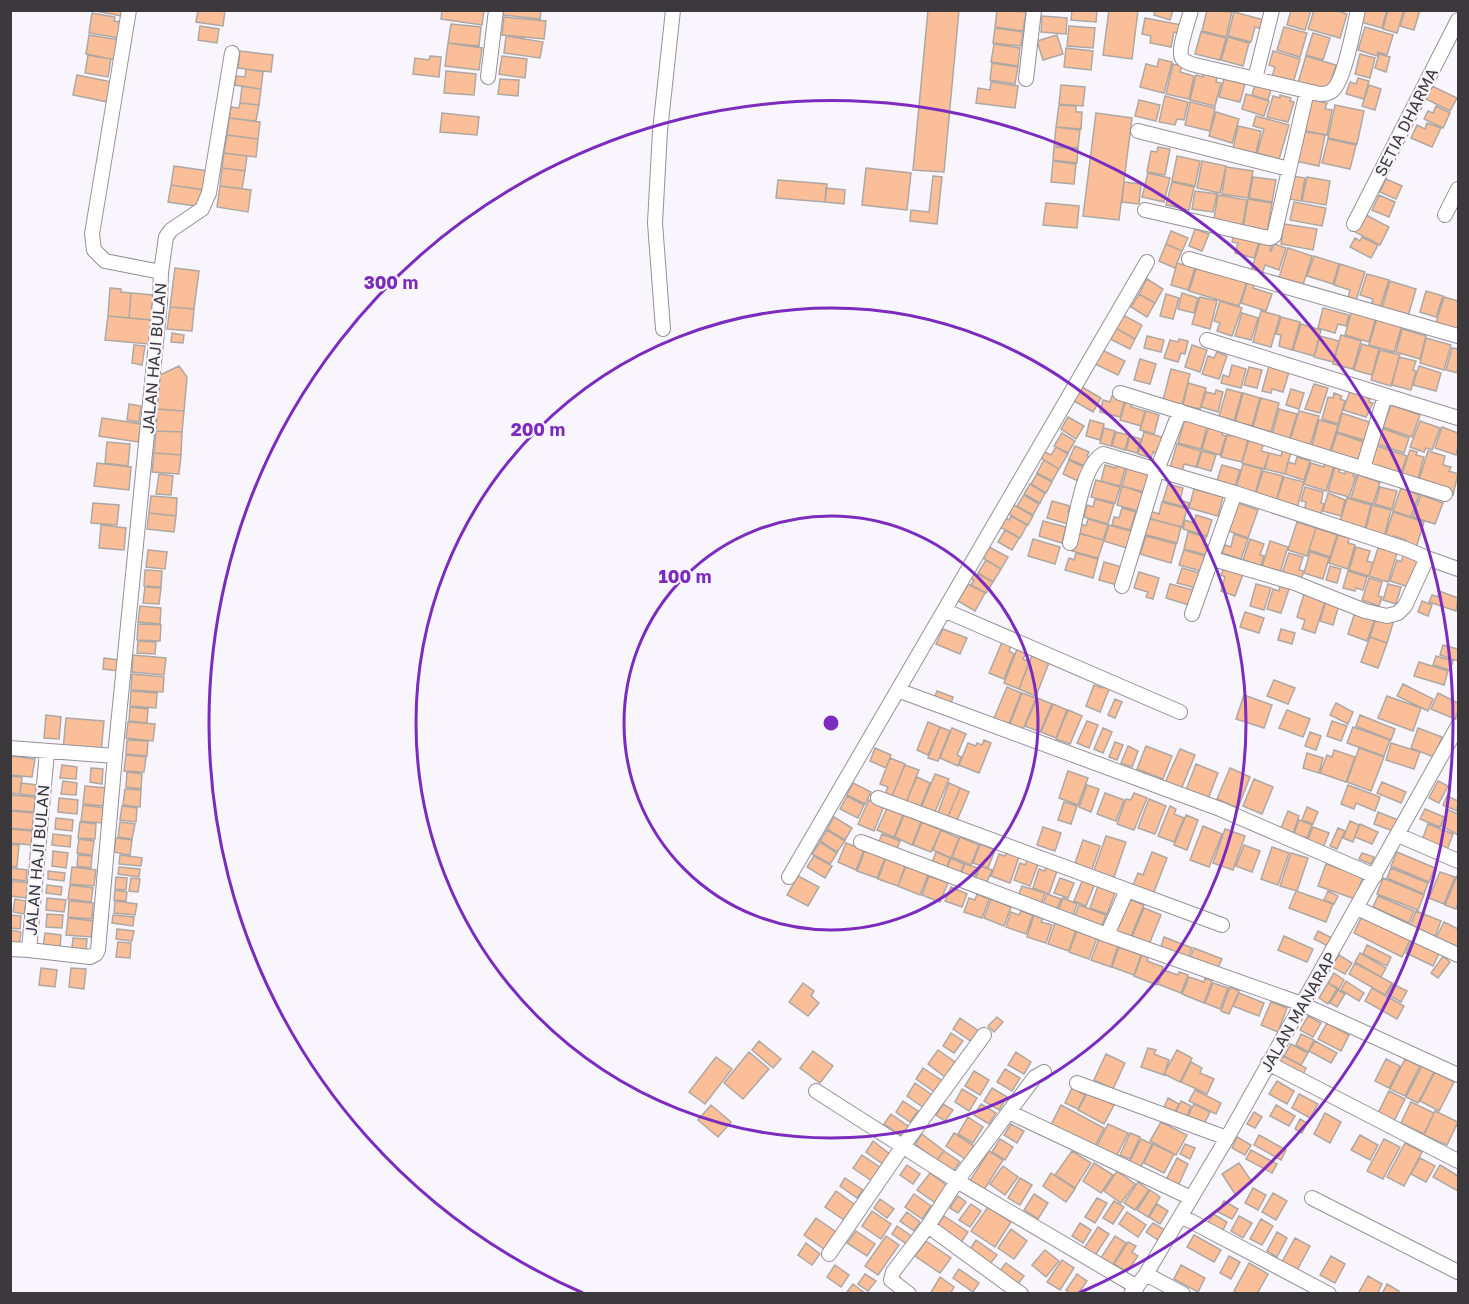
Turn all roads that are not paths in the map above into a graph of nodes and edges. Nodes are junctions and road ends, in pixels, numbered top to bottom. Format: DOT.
graph roads {
  1 [pos="129,10"];
  2 [pos="496,10"];
  3 [pos="673,10"];
  4 [pos="1034,10"];
  5 [pos="1191,10"];
  6 [pos="1272,10"];
  7 [pos="1358,10"];
  8 [pos="1458,20"];
  9 [pos="232,53"];
  10 [pos="488,77"];
  11 [pos="1026,79"];
  12 [pos="1255,79"];
  13 [pos="1307,92"];
  14 [pos="1138,131"];
  15 [pos="1289,169"];
  16 [pos="1458,189"];
  17 [pos="1145,210"];
  18 [pos="1445,215"];
  19 [pos="1354,224"];
  20 [pos="1189,260"];
  21 [pos="1147,262"];
  22 [pos="161,272"];
  23 [pos="663,329"];
  24 [pos="1458,336"];
  25 [pos="1207,340"];
  26 [pos="1120,393"];
  27 [pos="1385,396"];
  28 [pos="1180,411"];
  29 [pos="1458,418"];
  30 [pos="1363,468"];
  31 [pos="1157,470"];
  32 [pos="1236,493"];
  33 [pos="1445,494"];
  34 [pos="1070,543"];
  35 [pos="1427,558"];
  36 [pos="1213,559"];
  37 [pos="1458,569"];
  38 [pos="1122,586"];
  39 [pos="946,611"];
  40 [pos="1192,614"];
  41 [pos="900,691"];
  42 [pos="1180,712"];
  43 [pos="1458,726"];
  44 [pos="10,748"];
  45 [pos="47,752"];
  46 [pos="115,756"];
  47 [pos="878,798"];
  48 [pos="1398,835"];
  49 [pos="861,842"];
  50 [pos="1458,861"];
  51 [pos="1375,876"];
  52 [pos="789,877"];
  53 [pos="1127,890"];
  54 [pos="1357,908"];
  55 [pos="1222,925"];
  56 [pos="1107,935"];
  57 [pos="10,949"];
  58 [pos="29,950"];
  59 [pos="1458,955"];
  60 [pos="1302,1005"];
  61 [pos="984,1035"];
  62 [pos="1268,1063"];
  63 [pos="1044,1072"];
  64 [pos="1458,1075"];
  65 [pos="1077,1083"];
  66 [pos="816,1091"];
  67 [pos="1009,1112"];
  68 [pos="1227,1138"];
  69 [pos="903,1146"];
  70 [pos="1458,1161"];
  71 [pos="957,1181"];
  72 [pos="1191,1198"];
  73 [pos="1312,1198"];
  74 [pos="1181,1216"];
  75 [pos="928,1226"];
  76 [pos="829,1254"];
  77 [pos="1458,1272"];
  78 [pos="1146,1274"];
  79 [pos="1134,1290"];
  80 [pos="909,1293"];
  81 [pos="1021,1293"];
  82 [pos="1183,1293"];
  83 [pos="1329,1293"];
  1 -- 22 [label="street, JALAN HAJI BULAN"];
  2 -- 10 [label="street"];
  3 -- 23 [label="street"];
  4 -- 11 [label="street"];
  5 -- 12 [label="street"];
  6 -- 12 [label="street"];
  7 -- 13 [label="street"];
  8 -- 19 [label="street, SETIA DHARMA"];
  9 -- 22 [label="street"];
  12 -- 13 [label="street"];
  13 -- 15 [label="street"];
  14 -- 15 [label="street"];
  15 -- 17 [label="street"];
  16 -- 18 [label="street"];
  20 -- 24 [label="street"];
  21 -- 39 [label="street"];
  22 -- 46 [label="street, JALAN HAJI BULAN"];
  25 -- 27 [label="street"];
  26 -- 28 [label="street"];
  27 -- 29 [label="street"];
  27 -- 30 [label="street"];
  28 -- 30 [label="street"];
  28 -- 31 [label="street"];
  30 -- 33 [label="street"];
  31 -- 32 [label="street"];
  31 -- 34 [label="street"];
  31 -- 38 [label="street"];
  32 -- 35 [label="street"];
  32 -- 36 [label="street"];
  35 -- 36 [label="street"];
  35 -- 37 [label="street"];
  36 -- 40 [label="street"];
  39 -- 41 [label="street"];
  39 -- 42 [label="street"];
  41 -- 51 [label="street"];
  41 -- 52 [label="street"];
  43 -- 48 [label="street, JALAN MANARAP"];
  44 -- 45 [label="street"];
  45 -- 46 [label="street"];
  45 -- 58 [label="street, JALAN HAJI BULAN"];
  46 -- 58 [label="street, JALAN HAJI BULAN"];
  47 -- 53 [label="street"];
  48 -- 50 [label="street"];
  48 -- 51 [label="street, JALAN MANARAP"];
  49 -- 56 [label="street"];
  51 -- 54 [label="street, JALAN MANARAP"];
  53 -- 55 [label="street"];
  53 -- 56 [label="street"];
  54 -- 59 [label="street"];
  54 -- 60 [label="street, JALAN MANARAP"];
  56 -- 60 [label="street"];
  57 -- 58 [label="street"];
  60 -- 62 [label="street, JALAN MANARAP"];
  60 -- 64 [label="street"];
  61 -- 69 [label="street"];
  62 -- 68 [label="street, JALAN MANARAP"];
  62 -- 70 [label="street"];
  63 -- 67 [label="street"];
  65 -- 68 [label="street"];
  66 -- 69 [label="street"];
  67 -- 71 [label="street"];
  67 -- 72 [label="street"];
  68 -- 72 [label="street, JALAN MANARAP"];
  69 -- 71 [label="street"];
  69 -- 76 [label="street"];
  71 -- 75 [label="street"];
  71 -- 79 [label="street"];
  72 -- 74 [label="street, JALAN MANARAP"];
  73 -- 77 [label="street"];
  74 -- 78 [label="street, JALAN MANARAP"];
  74 -- 83 [label="street"];
  75 -- 80 [label="street"];
  75 -- 81 [label="street"];
  78 -- 79 [label="street, JALAN MANARAP"];
  78 -- 82 [label="street"];
}
